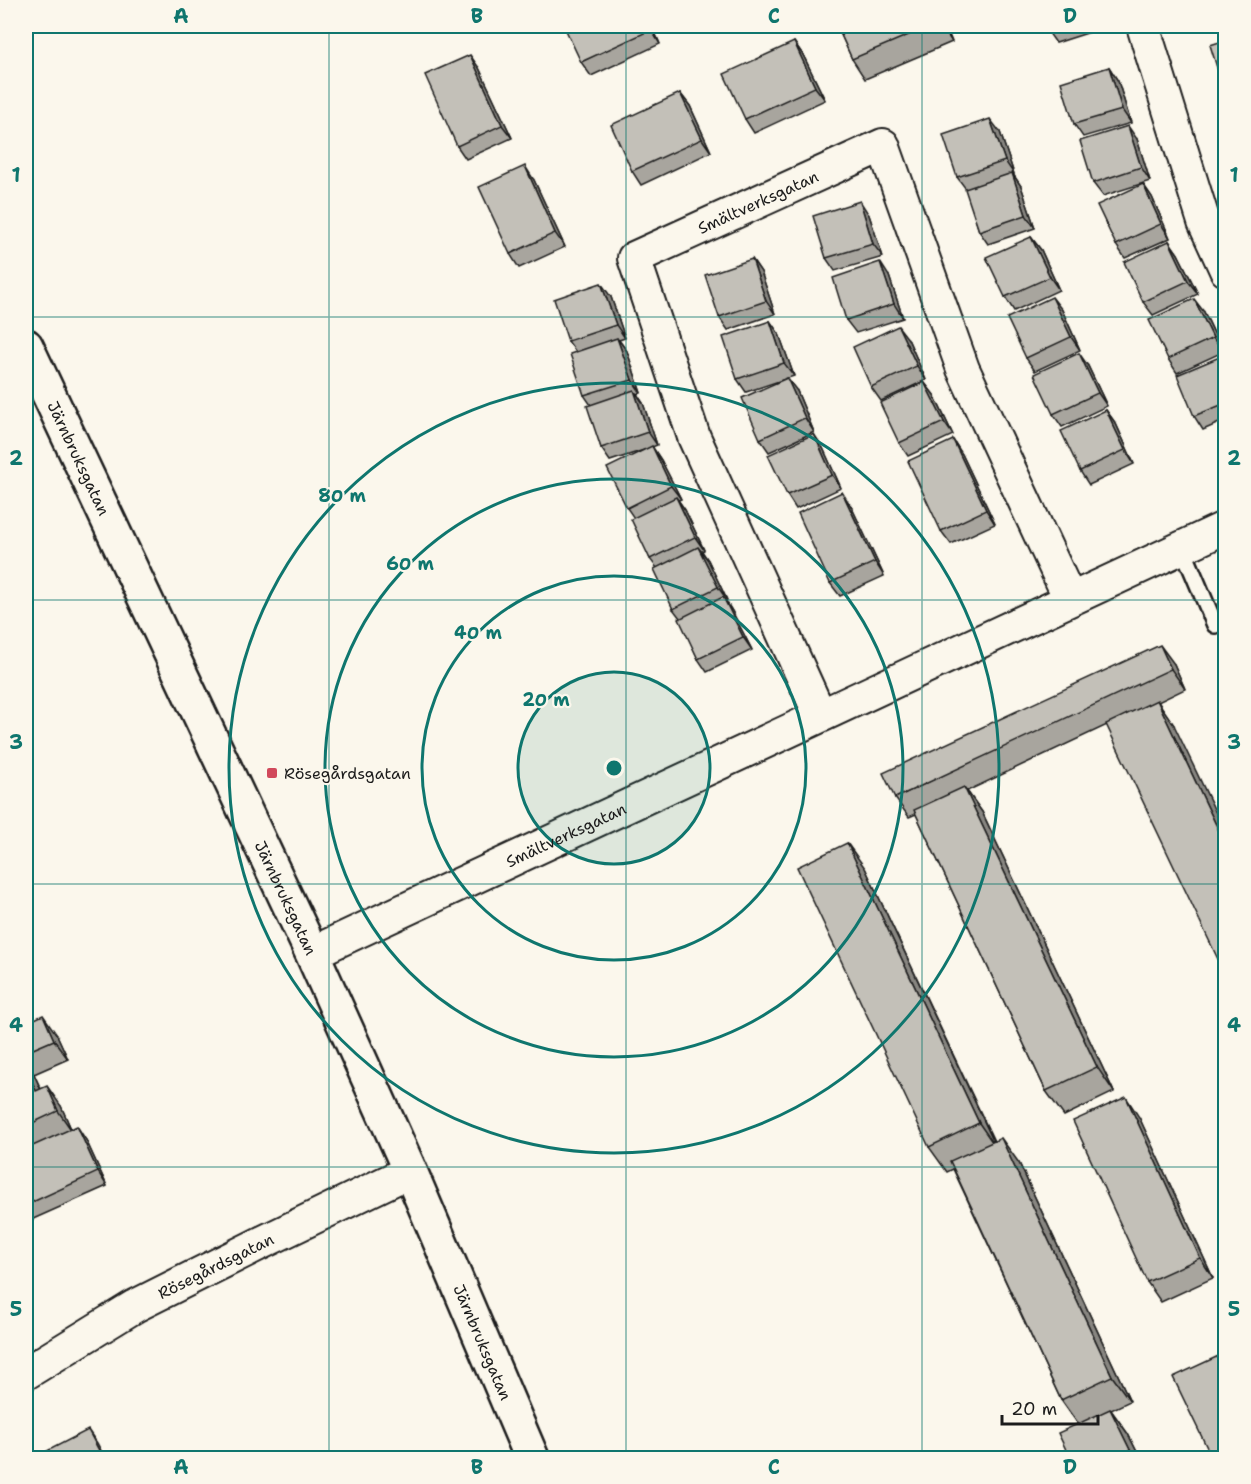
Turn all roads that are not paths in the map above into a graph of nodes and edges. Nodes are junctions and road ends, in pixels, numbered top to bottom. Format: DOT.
graph roads {
  1 [pos="1143,26"];
  2 [pos="1226,270"];
  3 [pos="26,346"];
  4 [pos="1226,527"];
  5 [pos="1182,547"];
  6 [pos="1070,599"];
  7 [pos="1215,625"];
  8 [pos="820,715"];
  9 [pos="312,952"];
  10 [pos="410,1171"];
  11 [pos="26,1373"];
  12 [pos="531,1458"];
  1 -- 2 [label="street"];
  3 -- 9 [label="street, Järnbruksgatan"];
  4 -- 5 [label="street, Smältverksgatan"];
  5 -- 6 [label="street, Smältverksgatan"];
  5 -- 7 [label="lane"];
  6 -- 8 [label="street, Smältverksgatan"];
  6 -- 8 [label="street, Smältverksgatan"];
  8 -- 9 [label="street, Smältverksgatan"];
  9 -- 10 [label="street, Järnbruksgatan"];
  10 -- 11 [label="street, Rösegårdsgatan"];
  10 -- 12 [label="street, Järnbruksgatan"];
}
